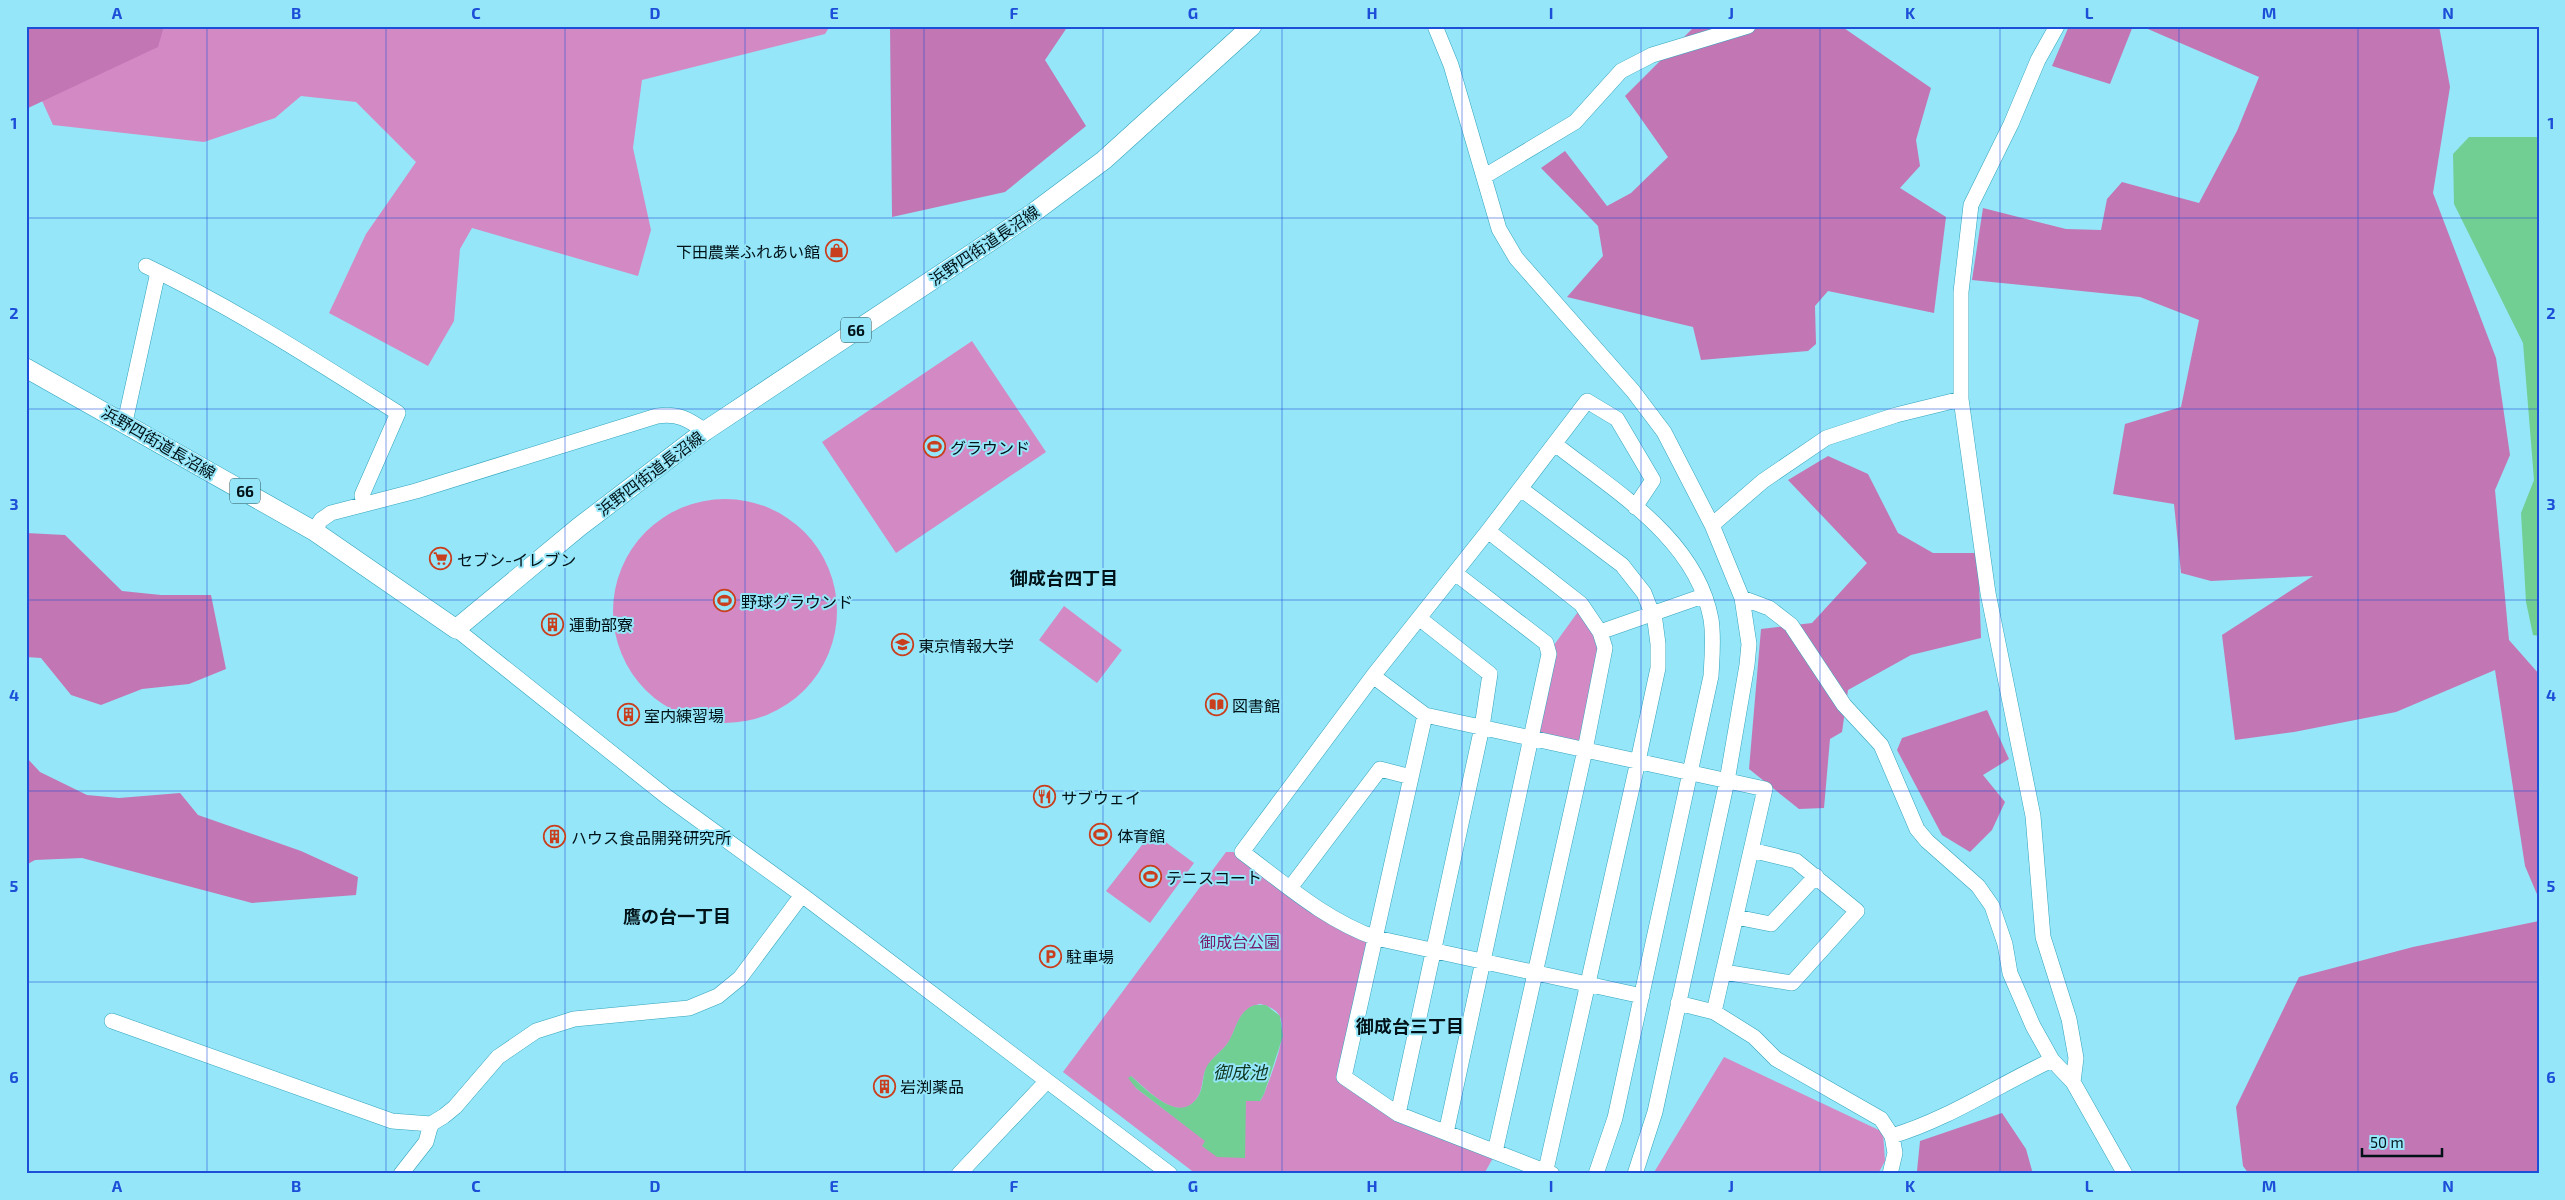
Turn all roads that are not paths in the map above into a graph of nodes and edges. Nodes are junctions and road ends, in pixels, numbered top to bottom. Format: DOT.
graph roads {
  1 [pos="1252,26"];
  2 [pos="1435,26"];
  3 [pos="1748,26"];
  4 [pos="2057,26"];
  5 [pos="1485,176"];
  6 [pos="26,368"];
  7 [pos="1961,399"];
  8 [pos="125,422"];
  9 [pos="705,431"];
  10 [pos="1555,444"];
  11 [pos="1521,489"];
  12 [pos="364,504"];
  13 [pos="1635,507"];
  14 [pos="1712,525"];
  15 [pos="314,531"];
  16 [pos="1488,531"];
  17 [pos="1455,573"];
  18 [pos="1703,596"];
  19 [pos="1742,598"];
  20 [pos="1652,615"];
  21 [pos="1419,618"];
  22 [pos="456,629"];
  23 [pos="1600,632"];
  24 [pos="1373,676"];
  25 [pos="1425,715"];
  26 [pos="1482,728"];
  27 [pos="1530,738"];
  28 [pos="1585,750"];
  29 [pos="1638,761"];
  30 [pos="1690,773"];
  31 [pos="1411,777"];
  32 [pos="1728,781"];
  33 [pos="1751,850"];
  34 [pos="1816,876"];
  35 [pos="1290,888"];
  36 [pos="802,896"];
  37 [pos="1736,917"];
  38 [pos="1376,938"];
  39 [pos="1434,951"];
  40 [pos="1484,962"];
  41 [pos="1724,972"];
  42 [pos="1535,973"];
  43 [pos="1589,984"];
  44 [pos="1642,996"];
  45 [pos="1678,1003"];
  46 [pos="1714,1012"];
  47 [pos="112,1021"];
  48 [pos="2052,1060"];
  49 [pos="1047,1081"];
  50 [pos="2072,1082"];
  51 [pos="1398,1114"];
  52 [pos="430,1124"];
  53 [pos="1446,1132"];
  54 [pos="1892,1136"];
  55 [pos="1495,1152"];
  56 [pos="1548,1173"];
  57 [pos="401,1174"];
  58 [pos="959,1174"];
  59 [pos="1170,1174"];
  60 [pos="1596,1174"];
  61 [pos="1635,1174"];
  62 [pos="1890,1174"];
  63 [pos="2125,1174"];
  1 -- 9 [label="main road, 浜野四街道長沼線 / 66"];
  2 -- 5 [label="street"];
  3 -- 5 [label="street"];
  4 -- 7 [label="street"];
  5 -- 14 [label="street"];
  6 -- 8 [label="main road, 浜野四街道長沼線 / 66"];
  7 -- 14 [label="street"];
  7 -- 50 [label="street"];
  8 -- 12 [label="street"];
  8 -- 15 [label="main road, 浜野四街道長沼線 / 66"];
  9 -- 12 [label="street"];
  9 -- 22 [label="main road, 浜野四街道長沼線 / 66"];
  10 -- 11 [label="street"];
  10 -- 13 [label="street"];
  10 -- 13 [label="street"];
  11 -- 16 [label="street"];
  11 -- 20 [label="street"];
  12 -- 15 [label="street"];
  13 -- 18 [label="street"];
  14 -- 19 [label="street"];
  15 -- 22 [label="main road, 浜野四街道長沼線 / 66"];
  16 -- 17 [label="street"];
  16 -- 23 [label="street"];
  17 -- 21 [label="street"];
  17 -- 27 [label="street"];
  18 -- 20 [label="street"];
  18 -- 30 [label="street"];
  19 -- 32 [label="street"];
  19 -- 48 [label="street"];
  20 -- 23 [label="street"];
  20 -- 29 [label="street"];
  21 -- 24 [label="street"];
  21 -- 26 [label="street"];
  22 -- 36 [label="street"];
  23 -- 28 [label="street"];
  24 -- 25 [label="street"];
  24 -- 35 [label="street"];
  25 -- 26 [label="street"];
  25 -- 31 [label="street"];
  26 -- 27 [label="street"];
  26 -- 39 [label="street"];
  27 -- 28 [label="street"];
  27 -- 40 [label="street"];
  28 -- 29 [label="street"];
  28 -- 42 [label="street"];
  29 -- 30 [label="street"];
  29 -- 43 [label="street"];
  30 -- 32 [label="street"];
  30 -- 44 [label="street"];
  31 -- 35 [label="street"];
  31 -- 38 [label="street"];
  32 -- 33 [label="street"];
  32 -- 45 [label="street"];
  33 -- 34 [label="street"];
  33 -- 37 [label="street"];
  34 -- 37 [label="street"];
  34 -- 41 [label="street"];
  35 -- 38 [label="street"];
  36 -- 49 [label="street"];
  36 -- 52 [label="street"];
  37 -- 41 [label="street"];
  38 -- 39 [label="street"];
  38 -- 51 [label="street"];
  39 -- 40 [label="street"];
  39 -- 51 [label="street"];
  40 -- 42 [label="street"];
  40 -- 53 [label="street"];
  41 -- 46 [label="street"];
  42 -- 43 [label="street"];
  42 -- 55 [label="street"];
  43 -- 44 [label="street"];
  43 -- 56 [label="street"];
  44 -- 60 [label="street"];
  45 -- 46 [label="street"];
  45 -- 61 [label="street"];
  46 -- 54 [label="street"];
  47 -- 52 [label="street"];
  48 -- 50 [label="street"];
  48 -- 54 [label="street"];
  49 -- 58 [label="street"];
  49 -- 59 [label="street"];
  50 -- 63 [label="street"];
  51 -- 53 [label="street"];
  52 -- 57 [label="street"];
  53 -- 55 [label="street"];
  54 -- 62 [label="street"];
  55 -- 56 [label="street"];
}
